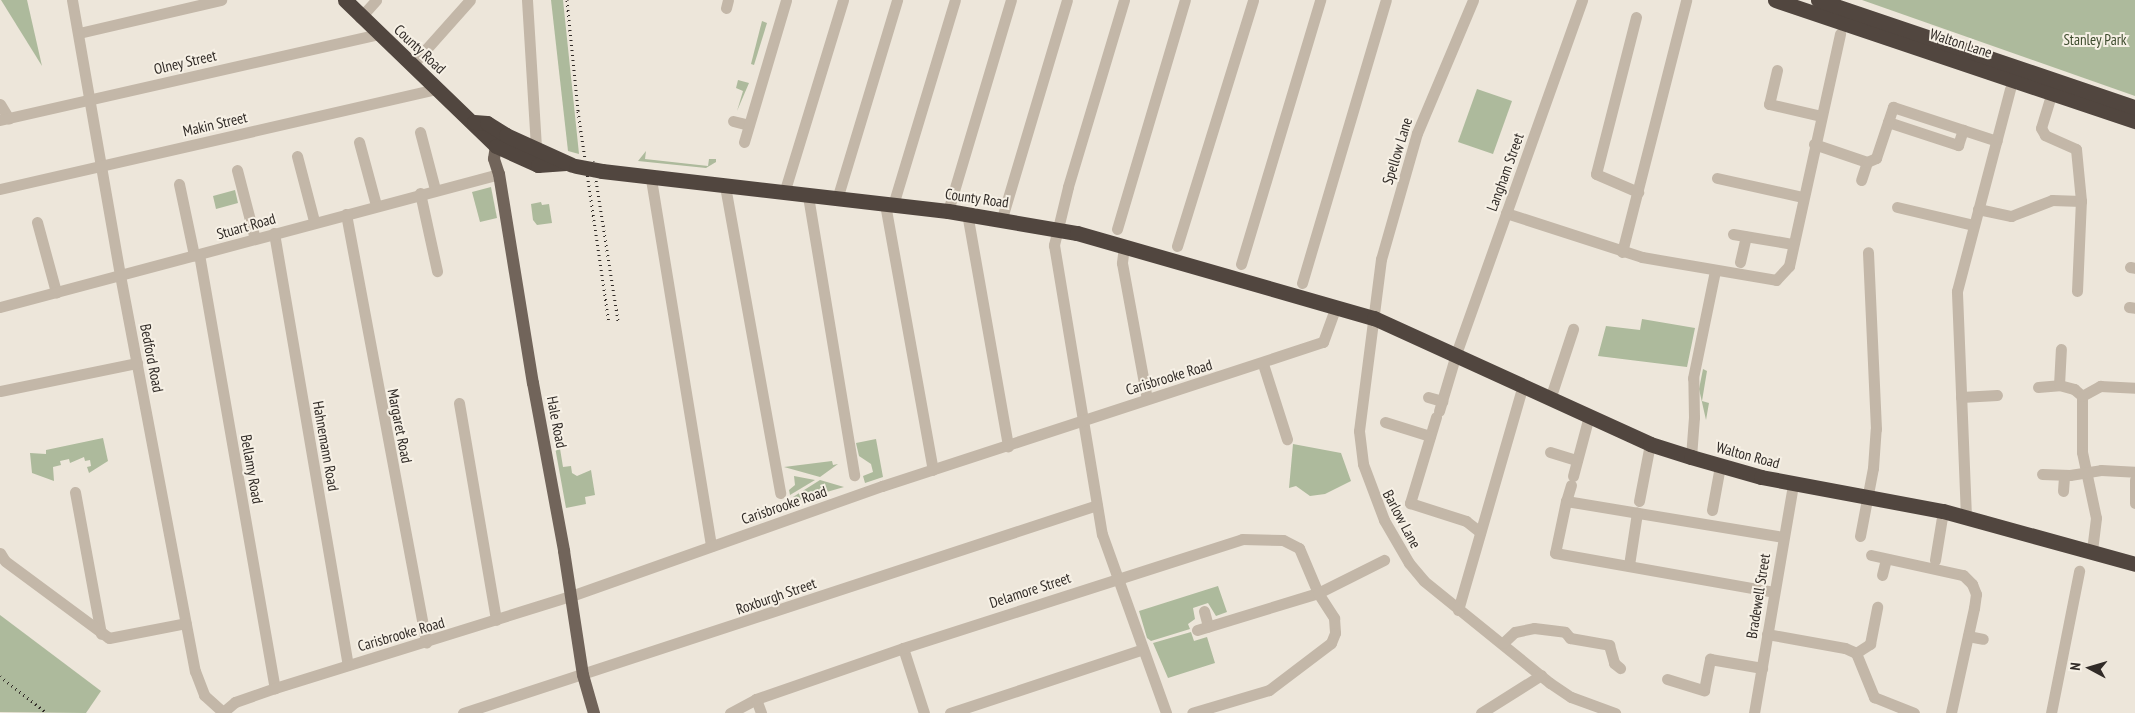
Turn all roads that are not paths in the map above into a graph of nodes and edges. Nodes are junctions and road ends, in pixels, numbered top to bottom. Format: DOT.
graph roads {
  1 [pos="72,0"];
  2 [pos="221,0"];
  3 [pos="345,0"];
  4 [pos="376,0"];
  5 [pos="470,0"];
  6 [pos="527,0"];
  7 [pos="786,0"];
  8 [pos="843,0"];
  9 [pos="897,0"];
  10 [pos="955,0"];
  11 [pos="1011,0"];
  12 [pos="1068,0"];
  13 [pos="1124,0"];
  14 [pos="1185,0"];
  15 [pos="1253,0"];
  16 [pos="1320,0"];
  17 [pos="1386,0"];
  18 [pos="1473,0"];
  19 [pos="1582,0"];
  20 [pos="1686,0"];
  21 [pos="1775,0"];
  22 [pos="1818,0"];
  23 [pos="1636,17"];
  24 [pos="360,18"];
  25 [pos="79,33"];
  26 [pos="378,34"];
  27 [pos="1840,34"];
  28 [pos="412,65"];
  29 [pos="1776,70"];
  30 [pos="437,89"];
  31 [pos="2010,89"];
  32 [pos="2052,91"];
  33 [pos="90,99"];
  34 [pos="0,104"];
  35 [pos="2135,106"];
  36 [pos="1821,116"];
  37 [pos="4,120"];
  38 [pos="733,121"];
  39 [pos="2135,121"];
  40 [pos="1888,122"];
  41 [pos="749,125"];
  42 [pos="1963,130"];
  43 [pos="420,132"];
  44 [pos="1997,141"];
  45 [pos="359,142"];
  46 [pos="744,142"];
  47 [pos="502,144"];
  48 [pos="1814,144"];
  49 [pos="536,148"];
  50 [pos="297,156"];
  51 [pos="1867,162"];
  52 [pos="571,164"];
  53 [pos="102,166"];
  54 [pos="237,170"];
  55 [pos="499,174"];
  56 [pos="1718,178"];
  57 [pos="651,179"];
  58 [pos="1861,180"];
  59 [pos="179,184"];
  60 [pos="725,186"];
  61 [pos="0,189"];
  62 [pos="435,189"];
  63 [pos="1638,192"];
  64 [pos="420,193"];
  65 [pos="784,193"];
  66 [pos="808,196"];
  67 [pos="1803,197"];
  68 [pos="837,199"];
  69 [pos="2081,201"];
  70 [pos="376,205"];
  71 [pos="889,205"];
  72 [pos="1897,207"];
  73 [pos="1978,209"];
  74 [pos="948,211"];
  75 [pos="967,213"];
  76 [pos="1506,213"];
  77 [pos="346,214"];
  78 [pos="1002,218"];
  79 [pos="314,221"];
  80 [pos="37,222"];
  81 [pos="1974,225"];
  82 [pos="1057,228"];
  83 [pos="1118,229"];
  84 [pos="274,233"];
  85 [pos="1733,234"];
  86 [pos="1746,236"];
  87 [pos="255,239"];
  88 [pos="1793,244"];
  89 [pos="1124,246"];
  90 [pos="1177,246"];
  91 [pos="1622,252"];
  92 [pos="1868,252"];
  93 [pos="197,255"];
  94 [pos="1740,262"];
  95 [pos="1241,264"];
  96 [pos="437,271"];
  97 [pos="1715,271"];
  98 [pos="120,275"];
  99 [pos="1302,283"];
  100 [pos="2077,291"];
  101 [pos="56,292"];
  102 [pos="0,307"];
  103 [pos="1336,307"];
  104 [pos="1374,318"];
  105 [pos="1573,329"];
  106 [pos="2061,349"];
  107 [pos="1456,354"];
  108 [pos="137,363"];
  109 [pos="1262,364"];
  110 [pos="1522,385"];
  111 [pos="2059,385"];
  112 [pos="2038,387"];
  113 [pos="2135,388"];
  114 [pos="0,391"];
  115 [pos="1997,396"];
  116 [pos="2082,396"];
  117 [pos="1428,397"];
  118 [pos="1961,397"];
  119 [pos="1147,399"];
  120 [pos="1550,399"];
  121 [pos="459,403"];
  122 [pos="1439,410"];
  123 [pos="1589,416"];
  124 [pos="1083,420"];
  125 [pos="1385,422"];
  126 [pos="1430,436"];
  127 [pos="1287,439"];
  128 [pos="1650,444"];
  129 [pos="1008,446"];
  130 [pos="1550,452"];
  131 [pos="1690,457"];
  132 [pos="1577,460"];
  133 [pos="1720,466"];
  134 [pos="933,470"];
  135 [pos="2135,472"];
  136 [pos="2086,473"];
  137 [pos="2042,474"];
  138 [pos="854,475"];
  139 [pos="2064,475"];
  140 [pos="2135,480"];
  141 [pos="1794,484"];
  142 [pos="2063,491"];
  143 [pos="75,492"];
  144 [pos="780,494"];
  145 [pos="1868,498"];
  146 [pos="1566,501"];
  147 [pos="2135,503"];
  148 [pos="1097,505"];
  149 [pos="1638,507"];
  150 [pos="1712,510"];
  151 [pos="1943,511"];
  152 [pos="1966,517"];
  153 [pos="1480,532"];
  154 [pos="1860,536"];
  155 [pos="1783,537"];
  156 [pos="711,546"];
  157 [pos="2092,550"];
  158 [pos="0,553"];
  159 [pos="1871,555"];
  160 [pos="1886,559"];
  161 [pos="1384,560"];
  162 [pos="1935,560"];
  163 [pos="1629,561"];
  164 [pos="2135,564"];
  165 [pos="2079,571"];
  166 [pos="1882,575"];
  167 [pos="1117,577"];
  168 [pos="1774,592"];
  169 [pos="1318,593"];
  170 [pos="571,596"];
  171 [pos="1877,607"];
  172 [pos="1458,610"];
  173 [pos="1204,611"];
  174 [pos="496,620"];
  175 [pos="186,622"];
  176 [pos="101,634"];
  177 [pos="1767,634"];
  178 [pos="1968,636"];
  179 [pos="1983,640"];
  180 [pos="426,643"];
  181 [pos="1503,643"];
  182 [pos="903,648"];
  183 [pos="1143,649"];
  184 [pos="1856,654"];
  185 [pos="348,665"];
  186 [pos="1620,668"];
  187 [pos="1762,668"];
  188 [pos="583,675"];
  189 [pos="1541,675"];
  190 [pos="1666,679"];
  191 [pos="275,688"];
  192 [pos="756,699"];
  193 [pos="1900,711"];
  194 [pos="222,712"];
  195 [pos="463,713"];
  196 [pos="594,713"];
  197 [pos="730,713"];
  198 [pos="761,713"];
  199 [pos="924,713"];
  200 [pos="950,713"];
  201 [pos="1166,713"];
  202 [pos="1192,713"];
  203 [pos="1481,713"];
  204 [pos="1615,713"];
  205 [pos="1754,713"];
  206 [pos="1914,713"];
  207 [pos="1951,713"];
  208 [pos="2051,713"];
  1 -- 25 [label="street, Bedford Road"];
  2 -- 25 [label="street"];
  3 -- 24 [label="highway, County Road"];
  4 -- 24 [label="street"];
  5 -- 28 [label="street"];
  6 -- 49 [label="street"];
  7 -- 41 [label="street"];
  8 -- 65 [label="street"];
  9 -- 68 [label="street"];
  10 -- 71 [label="street"];
  11 -- 74 [label="street"];
  12 -- 78 [label="street"];
  13 -- 82 [label="street"];
  14 -- 83 [label="street"];
  15 -- 90 [label="street"];
  16 -- 95 [label="street"];
  17 -- 99 [label="street"];
  18 -- 104 [label="street, Spellow Lane"];
  19 -- 76 [label="street, Langham Street"];
  20 -- 63 [label="street"];
  21 -- 32 [label="highway, Walton Lane"];
  22 -- 35 [label="highway, Walton Lane"];
  23 -- 63 [label="street"];
  24 -- 26 [label="highway, County Road"];
  25 -- 33 [label="street, Bedford Road"];
  26 -- 28 [label="highway, County Road"];
  26 -- 33 [label="street, Olney Street"];
  27 -- 36 [label="street"];
  28 -- 30 [label="highway, County Road"];
  29 -- 36 [label="street"];
  30 -- 47 [label="highway, County Road"];
  30 -- 53 [label="street, Makin Street"];
  31 -- 44 [label="street"];
  32 -- 39 [label="highway, Walton Lane"];
  32 -- 69 [label="street"];
  33 -- 37 [label="street, Olney Street"];
  33 -- 53 [label="street, Bedford Road"];
  34 -- 37 [label="street"];
  36 -- 48 [label="street"];
  38 -- 41 [label="street"];
  40 -- 42 [label="street"];
  40 -- 42 [label="street"];
  40 -- 51 [label="street"];
  41 -- 46 [label="street"];
  42 -- 44 [label="street"];
  43 -- 62 [label="street"];
  44 -- 73 [label="street"];
  45 -- 70 [label="street"];
  47 -- 49 [label="highway, County Road"];
  47 -- 52 [label="highway, County Road"];
  47 -- 55 [label="main road, Hale Road"];
  48 -- 51 [label="street"];
  48 -- 67 [label="street"];
  49 -- 52 [label="highway, County Road"];
  50 -- 79 [label="street"];
  51 -- 58 [label="street"];
  52 -- 57 [label="highway, County Road, bridge"];
  53 -- 61 [label="street, Makin Street"];
  53 -- 98 [label="street, Bedford Road"];
  54 -- 87 [label="street"];
  55 -- 62 [label="street, Stuart Road"];
  55 -- 170 [label="main road, Hale Road"];
  56 -- 67 [label="street"];
  57 -- 60 [label="highway, County Road"];
  57 -- 156 [label="street"];
  59 -- 93 [label="street, Bellamy Road"];
  60 -- 65 [label="highway, County Road"];
  60 -- 144 [label="street"];
  62 -- 64 [label="street, Stuart Road"];
  63 -- 91 [label="street"];
  64 -- 70 [label="street, Stuart Road"];
  64 -- 96 [label="street"];
  65 -- 66 [label="highway, County Road"];
  66 -- 68 [label="highway, County Road"];
  66 -- 138 [label="street"];
  67 -- 88 [label="street"];
  68 -- 71 [label="highway, County Road"];
  69 -- 73 [label="street"];
  69 -- 100 [label="street"];
  70 -- 77 [label="street, Stuart Road"];
  71 -- 74 [label="highway, County Road"];
  71 -- 134 [label="street"];
  72 -- 81 [label="street"];
  73 -- 81 [label="street"];
  74 -- 75 [label="highway, County Road"];
  75 -- 78 [label="highway, County Road"];
  75 -- 129 [label="street"];
  76 -- 91 [label="street"];
  76 -- 107 [label="street, Langham Street"];
  77 -- 79 [label="street, Stuart Road"];
  77 -- 180 [label="street, Margaret Road"];
  78 -- 82 [label="highway, County Road"];
  79 -- 84 [label="street, Stuart Road"];
  80 -- 101 [label="street"];
  81 -- 118 [label="street"];
  82 -- 89 [label="highway, County Road"];
  82 -- 124 [label="street"];
  84 -- 87 [label="street, Stuart Road"];
  84 -- 185 [label="street, Hahnemann Road"];
  85 -- 86 [label="street"];
  86 -- 88 [label="street"];
  86 -- 94 [label="street"];
  87 -- 93 [label="street, Stuart Road"];
  88 -- 97 [label="street"];
  89 -- 103 [label="highway, County Road"];
  89 -- 119 [label="street"];
  91 -- 97 [label="street"];
  92 -- 145 [label="street"];
  93 -- 98 [label="street, Stuart Road"];
  93 -- 191 [label="street, Bellamy Road"];
  97 -- 131 [label="street"];
  98 -- 101 [label="street, Stuart Road"];
  98 -- 108 [label="street, Bedford Road"];
  101 -- 102 [label="street, Stuart Road"];
  103 -- 104 [label="highway, County Road"];
  103 -- 109 [label="street, Carisbrooke Road"];
  104 -- 107 [label="highway, Walton Road"];
  104 -- 172 [label="street, Barlow Lane"];
  105 -- 120 [label="street"];
  106 -- 111 [label="street"];
  107 -- 110 [label="highway, Walton Road"];
  107 -- 122 [label="street, Langham Street"];
  108 -- 114 [label="street"];
  108 -- 175 [label="street, Bedford Road"];
  109 -- 119 [label="street, Carisbrooke Road"];
  109 -- 127 [label="street"];
  110 -- 120 [label="highway, Walton Road"];
  110 -- 153 [label="street"];
  111 -- 112 [label="street"];
  111 -- 116 [label="street"];
  113 -- 116 [label="street"];
  115 -- 118 [label="street"];
  116 -- 136 [label="street"];
  117 -- 122 [label="street"];
  118 -- 152 [label="street"];
  119 -- 124 [label="street, Carisbrooke Road"];
  120 -- 123 [label="highway, Walton Road"];
  121 -- 174 [label="street"];
  122 -- 126 [label="street, Langham Street"];
  123 -- 128 [label="highway, Walton Road"];
  123 -- 132 [label="street"];
  124 -- 129 [label="street, Carisbrooke Road"];
  124 -- 148 [label="street"];
  125 -- 126 [label="street"];
  126 -- 153 [label="street, Langham Street"];
  128 -- 131 [label="highway, Walton Road"];
  128 -- 149 [label="street"];
  129 -- 134 [label="street, Carisbrooke Road"];
  130 -- 132 [label="street"];
  131 -- 133 [label="highway, Walton Road"];
  132 -- 146 [label="street"];
  133 -- 141 [label="highway, Walton Road"];
  133 -- 150 [label="street"];
  134 -- 156 [label="street, Carisbrooke Road"];
  135 -- 136 [label="street"];
  136 -- 139 [label="street"];
  136 -- 157 [label="street"];
  137 -- 139 [label="street"];
  139 -- 142 [label="street"];
  140 -- 147 [label="street"];
  141 -- 145 [label="highway, Walton Road"];
  141 -- 155 [label="street, Bradewell Street"];
  143 -- 176 [label="street"];
  145 -- 151 [label="highway, Walton Road"];
  145 -- 154 [label="street"];
  146 -- 149 [label="street"];
  146 -- 163 [label="street"];
  148 -- 167 [label="street"];
  148 -- 188 [label="street, Roxburgh Street"];
  149 -- 155 [label="street"];
  149 -- 163 [label="street"];
  151 -- 152 [label="highway, Walton Road"];
  151 -- 162 [label="street"];
  152 -- 157 [label="highway, Walton Road"];
  153 -- 172 [label="street"];
  155 -- 168 [label="street, Bradewell Street"];
  156 -- 170 [label="street, Carisbrooke Road"];
  157 -- 164 [label="highway, Walton Road"];
  158 -- 176 [label="street"];
  159 -- 160 [label="street"];
  160 -- 166 [label="street"];
  160 -- 178 [label="street"];
  161 -- 169 [label="street"];
  163 -- 168 [label="street"];
  165 -- 208 [label="street"];
  167 -- 169 [label="street, Delamore Street"];
  167 -- 182 [label="street, Delamore Street"];
  167 -- 183 [label="street"];
  168 -- 177 [label="street, Bradewell Street"];
  169 -- 173 [label="street"];
  169 -- 202 [label="street"];
  170 -- 174 [label="street, Carisbrooke Road"];
  170 -- 188 [label="main road, Hale Road"];
  171 -- 184 [label="street"];
  172 -- 181 [label="street, Barlow Lane"];
  174 -- 180 [label="street, Carisbrooke Road"];
  175 -- 176 [label="street"];
  175 -- 194 [label="street, Bedford Road"];
  177 -- 184 [label="street"];
  177 -- 187 [label="street, Bradewell Street"];
  178 -- 179 [label="street"];
  178 -- 207 [label="street"];
  180 -- 185 [label="street, Carisbrooke Road"];
  181 -- 186 [label="street"];
  181 -- 189 [label="street, Barlow Lane"];
  182 -- 192 [label="street, Delamore Street"];
  182 -- 199 [label="street"];
  183 -- 200 [label="street"];
  183 -- 201 [label="street"];
  184 -- 193 [label="street"];
  185 -- 191 [label="street, Carisbrooke Road"];
  187 -- 190 [label="street"];
  187 -- 205 [label="street, Bradewell Street"];
  188 -- 195 [label="street, Roxburgh Street"];
  188 -- 196 [label="main road, Hale Road"];
  189 -- 203 [label="street"];
  189 -- 204 [label="street, Barlow Lane"];
  191 -- 194 [label="street, Carisbrooke Road"];
  192 -- 197 [label="street, Delamore Street"];
  192 -- 198 [label="street"];
  193 -- 206 [label="street"];
}
